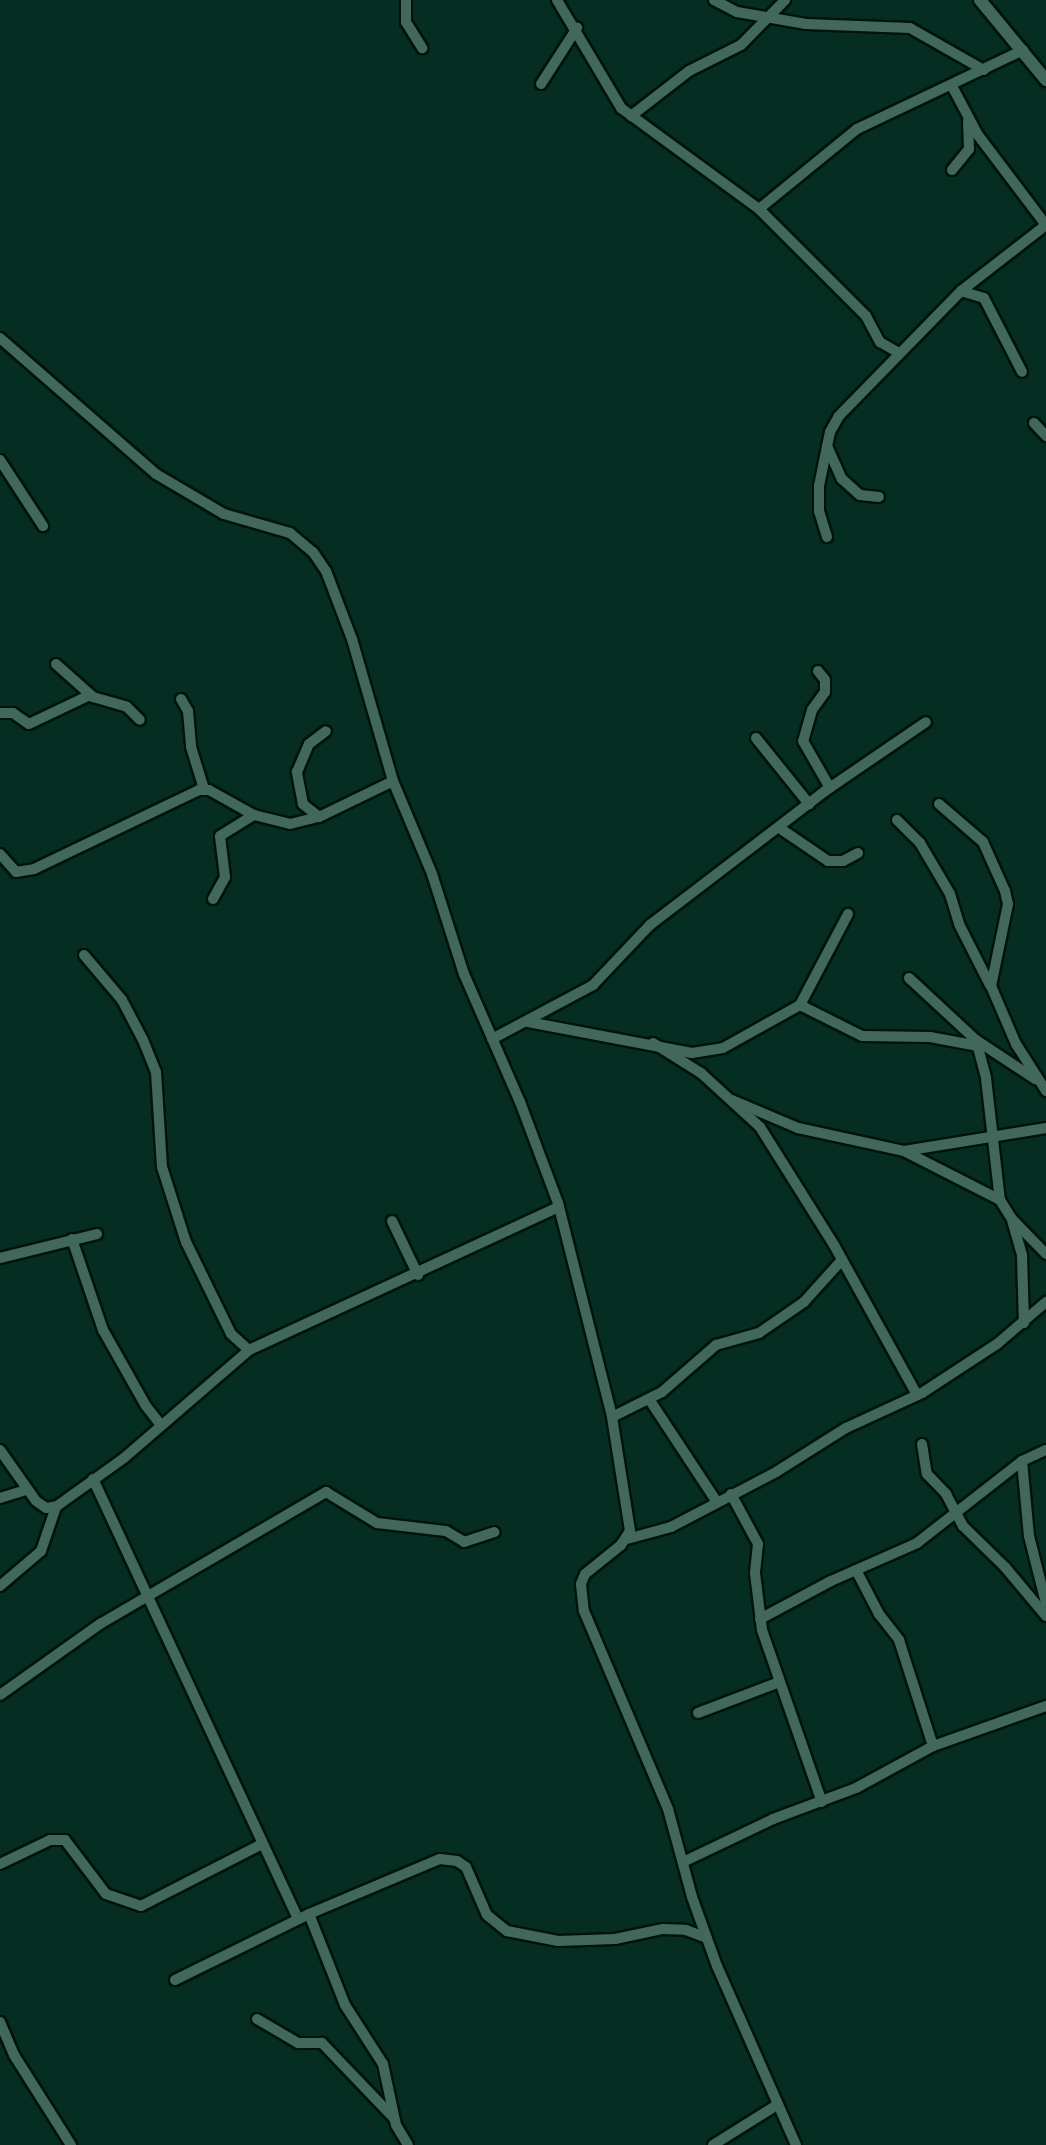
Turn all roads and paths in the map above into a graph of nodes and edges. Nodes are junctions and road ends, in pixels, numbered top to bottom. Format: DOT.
graph roads {
  1 [pos="406,0"];
  2 [pos="556,0"];
  3 [pos="715,0"];
  4 [pos="785,0"];
  5 [pos="980,0"];
  6 [pos="767,14"];
  7 [pos="577,28"];
  8 [pos="422,48"];
  9 [pos="1023,50"];
  10 [pos="984,70"];
  11 [pos="1046,80"];
  12 [pos="541,84"];
  13 [pos="952,86"];
  14 [pos="632,116"];
  15 [pos="967,117"];
  16 [pos="952,170"];
  17 [pos="759,209"];
  18 [pos="961,291"];
  19 [pos="0,338"];
  20 [pos="897,352"];
  21 [pos="1023,372"];
  22 [pos="1034,423"];
  23 [pos="1046,436"];
  24 [pos="827,446"];
  25 [pos="0,460"];
  26 [pos="878,497"];
  27 [pos="43,526"];
  28 [pos="827,537"];
  29 [pos="56,664"];
  30 [pos="818,671"];
  31 [pos="90,695"];
  32 [pos="181,699"];
  33 [pos="0,713"];
  34 [pos="140,720"];
  35 [pos="926,722"];
  36 [pos="326,731"];
  37 [pos="756,738"];
  38 [pos="393,781"];
  39 [pos="830,788"];
  40 [pos="204,789"];
  41 [pos="810,804"];
  42 [pos="939,804"];
  43 [pos="254,815"];
  44 [pos="319,817"];
  45 [pos="897,820"];
  46 [pos="781,829"];
  47 [pos="858,853"];
  48 [pos="0,854"];
  49 [pos="213,899"];
  50 [pos="848,914"];
  51 [pos="84,955"];
  52 [pos="909,978"];
  53 [pos="991,986"];
  54 [pos="800,1005"];
  55 [pos="528,1022"];
  56 [pos="492,1039"];
  57 [pos="653,1043"];
  58 [pos="977,1043"];
  59 [pos="1038,1081"];
  60 [pos="1046,1091"];
  61 [pos="732,1100"];
  62 [pos="1046,1128"];
  63 [pos="989,1135"];
  64 [pos="904,1151"];
  65 [pos="1000,1200"];
  66 [pos="559,1207"];
  67 [pos="1012,1219"];
  68 [pos="392,1221"];
  69 [pos="97,1234"];
  70 [pos="72,1238"];
  71 [pos="1046,1254"];
  72 [pos="0,1258"];
  73 [pos="842,1261"];
  74 [pos="418,1275"];
  75 [pos="1046,1302"];
  76 [pos="1024,1322"];
  77 [pos="249,1350"];
  78 [pos="917,1395"];
  79 [pos="649,1399"];
  80 [pos="612,1416"];
  81 [pos="161,1425"];
  82 [pos="922,1444"];
  83 [pos="0,1450"];
  84 [pos="1046,1450"];
  85 [pos="1022,1461"];
  86 [pos="93,1479"];
  87 [pos="27,1490"];
  88 [pos="732,1494"];
  89 [pos="0,1498"];
  90 [pos="718,1502"];
  91 [pos="56,1507"];
  92 [pos="957,1514"];
  93 [pos="494,1532"];
  94 [pos="627,1539"];
  95 [pos="856,1570"];
  96 [pos="0,1586"];
  97 [pos="145,1598"];
  98 [pos="1046,1603"];
  99 [pos="1046,1616"];
  100 [pos="760,1619"];
  101 [pos="777,1683"];
  102 [pos="0,1695"];
  103 [pos="1046,1706"];
  104 [pos="698,1713"];
  105 [pos="933,1746"];
  106 [pos="822,1802"];
  107 [pos="262,1844"];
  108 [pos="683,1862"];
  109 [pos="0,1864"];
  110 [pos="309,1914"];
  111 [pos="298,1919"];
  112 [pos="707,1938"];
  113 [pos="175,1980"];
  114 [pos="257,2019"];
  115 [pos="0,2022"];
  116 [pos="777,2105"];
  117 [pos="394,2118"];
  118 [pos="71,2145"];
  119 [pos="408,2145"];
  120 [pos="713,2145"];
  121 [pos="796,2145"];
  1 -- 8 [label="street"];
  2 -- 7 [label="street"];
  3 -- 6 [label="street"];
  4 -- 6 [label="street"];
  5 -- 9 [label="street"];
  6 -- 10 [label="street"];
  6 -- 14 [label="street"];
  7 -- 12 [label="street"];
  7 -- 14 [label="street"];
  9 -- 10 [label="street"];
  9 -- 11 [label="street"];
  10 -- 13 [label="street"];
  13 -- 15 [label="street"];
  13 -- 17 [label="street"];
  14 -- 17 [label="street"];
  15 -- 16 [label="street"];
  15 -- 18 [label="street"];
  17 -- 20 [label="street"];
  18 -- 20 [label="street"];
  18 -- 21 [label="street"];
  19 -- 38 [label="street"];
  20 -- 24 [label="street"];
  22 -- 23 [label="street"];
  24 -- 26 [label="street"];
  24 -- 28 [label="street"];
  25 -- 27 [label="street"];
  29 -- 31 [label="street"];
  30 -- 39 [label="street"];
  31 -- 33 [label="street"];
  31 -- 34 [label="street"];
  32 -- 40 [label="street"];
  35 -- 39 [label="street"];
  36 -- 44 [label="street"];
  37 -- 41 [label="street"];
  38 -- 44 [label="street"];
  38 -- 56 [label="street"];
  39 -- 41 [label="street"];
  40 -- 43 [label="street"];
  40 -- 48 [label="street"];
  41 -- 46 [label="street"];
  42 -- 53 [label="street"];
  43 -- 44 [label="street"];
  43 -- 49 [label="street"];
  45 -- 53 [label="street"];
  46 -- 47 [label="street"];
  46 -- 55 [label="street"];
  50 -- 54 [label="street"];
  51 -- 77 [label="street"];
  52 -- 58 [label="street"];
  53 -- 59 [label="street"];
  54 -- 57 [label="street"];
  54 -- 58 [label="street"];
  55 -- 56 [label="street"];
  55 -- 57 [label="street"];
  56 -- 66 [label="street"];
  57 -- 61 [label="street"];
  58 -- 59 [label="street"];
  58 -- 63 [label="street"];
  59 -- 60 [label="street"];
  61 -- 64 [label="street"];
  61 -- 73 [label="street"];
  62 -- 63 [label="street"];
  63 -- 64 [label="street"];
  63 -- 65 [label="street"];
  64 -- 65 [label="street"];
  65 -- 67 [label="street"];
  66 -- 74 [label="street"];
  66 -- 80 [label="street"];
  67 -- 71 [label="street"];
  67 -- 76 [label="street"];
  68 -- 74 [label="street"];
  69 -- 70 [label="street"];
  70 -- 72 [label="street"];
  70 -- 81 [label="street"];
  73 -- 78 [label="street"];
  73 -- 79 [label="street"];
  74 -- 77 [label="street"];
  75 -- 76 [label="street"];
  76 -- 78 [label="street"];
  77 -- 81 [label="street"];
  78 -- 88 [label="street"];
  79 -- 80 [label="street"];
  79 -- 90 [label="street"];
  80 -- 94 [label="street"];
  81 -- 86 [label="street"];
  82 -- 92 [label="street"];
  83 -- 87 [label="street"];
  84 -- 85 [label="street"];
  85 -- 92 [label="street"];
  85 -- 98 [label="street"];
  86 -- 91 [label="street"];
  86 -- 97 [label="street"];
  87 -- 89 [label="street"];
  87 -- 91 [label="street"];
  88 -- 90 [label="street"];
  88 -- 100 [label="street"];
  90 -- 94 [label="street"];
  91 -- 96 [label="street"];
  92 -- 95 [label="street"];
  92 -- 99 [label="street"];
  93 -- 97 [label="street"];
  94 -- 108 [label="street"];
  95 -- 100 [label="street"];
  95 -- 105 [label="street"];
  97 -- 102 [label="street"];
  97 -- 107 [label="street"];
  100 -- 101 [label="street"];
  101 -- 104 [label="street"];
  101 -- 106 [label="street"];
  103 -- 105 [label="street"];
  105 -- 106 [label="street"];
  106 -- 108 [label="street"];
  107 -- 109 [label="street"];
  107 -- 111 [label="street"];
  108 -- 112 [label="street"];
  110 -- 111 [label="street"];
  110 -- 112 [label="street"];
  110 -- 117 [label="street"];
  111 -- 113 [label="street"];
  112 -- 116 [label="street"];
  114 -- 117 [label="street"];
  115 -- 118 [label="street"];
  116 -- 120 [label="street"];
  116 -- 121 [label="street"];
  117 -- 119 [label="street"];
}
